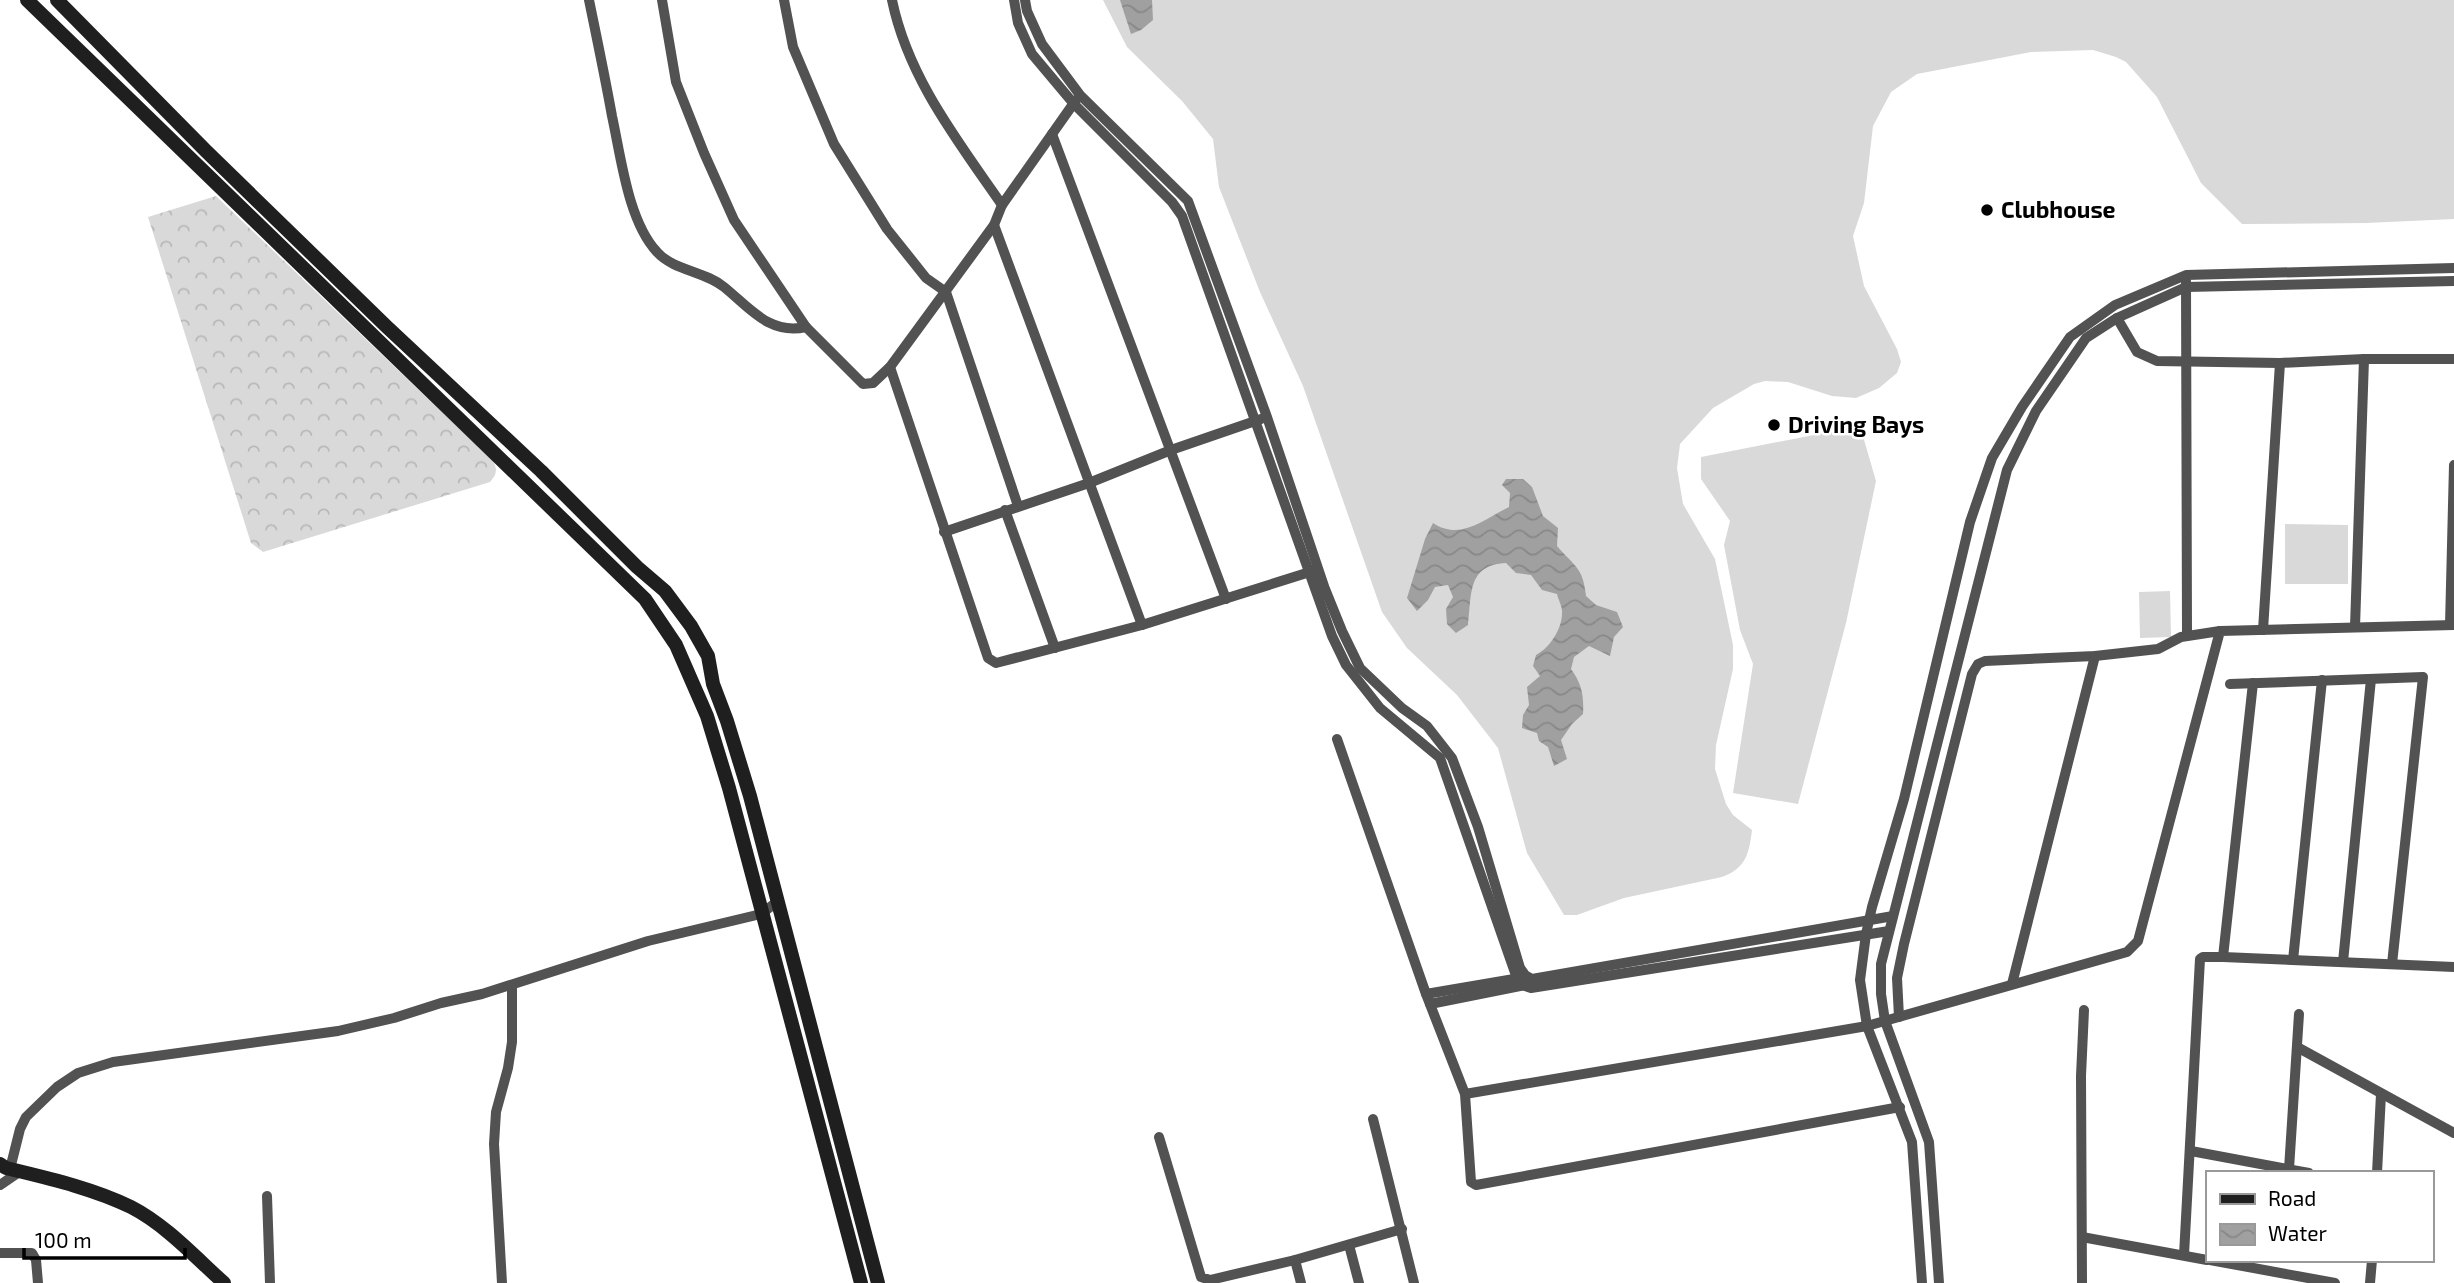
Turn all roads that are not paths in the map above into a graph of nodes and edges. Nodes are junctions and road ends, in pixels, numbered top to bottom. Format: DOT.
graph roads {
  1 [pos="27,0"];
  2 [pos="57,0"];
  3 [pos="589,0"];
  4 [pos="662,0"];
  5 [pos="784,0"];
  6 [pos="891,0"];
  7 [pos="1014,0"];
  8 [pos="1025,0"];
  9 [pos="1077,99"];
  10 [pos="1052,134"];
  11 [pos="1002,205"];
  12 [pos="994,225"];
  13 [pos="2454,268"];
  14 [pos="2186,275"];
  15 [pos="2454,281"];
  16 [pos="2186,287"];
  17 [pos="350,291"];
  18 [pos="946,292"];
  19 [pos="339,303"];
  20 [pos="2118,318"];
  21 [pos="806,327"];
  22 [pos="2364,359"];
  23 [pos="2454,359"];
  24 [pos="2187,362"];
  25 [pos="2280,363"];
  26 [pos="890,367"];
  27 [pos="1267,417"];
  28 [pos="1255,421"];
  29 [pos="1171,450"];
  30 [pos="2454,465"];
  31 [pos="1089,483"];
  32 [pos="1018,506"];
  33 [pos="1005,510"];
  34 [pos="944,532"];
  35 [pos="1314,571"];
  36 [pos="1226,599"];
  37 [pos="1948,614"];
  38 [pos="1969,618"];
  39 [pos="1142,625"];
  40 [pos="2452,625"];
  41 [pos="2355,627"];
  42 [pos="2263,630"];
  43 [pos="2220,631"];
  44 [pos="2187,635"];
  45 [pos="1055,648"];
  46 [pos="2095,656"];
  47 [pos="2371,679"];
  48 [pos="2322,680"];
  49 [pos="2253,683"];
  50 [pos="2230,684"];
  51 [pos="1337,739"];
  52 [pos="778,901"];
  53 [pos="761,914"];
  54 [pos="1892,916"];
  55 [pos="1870,919"];
  56 [pos="1889,931"];
  57 [pos="1866,934"];
  58 [pos="2223,957"];
  59 [pos="2293,960"];
  60 [pos="2343,962"];
  61 [pos="2392,964"];
  62 [pos="2454,967"];
  63 [pos="1524,980"];
  64 [pos="512,985"];
  65 [pos="2012,985"];
  66 [pos="1428,999"];
  67 [pos="2084,1010"];
  68 [pos="2299,1014"];
  69 [pos="1899,1017"];
  70 [pos="1885,1021"];
  71 [pos="1867,1026"];
  72 [pos="2297,1047"];
  73 [pos="1465,1094"];
  74 [pos="2381,1094"];
  75 [pos="1899,1107"];
  76 [pos="1373,1119"];
  77 [pos="2454,1133"];
  78 [pos="1159,1137"];
  79 [pos="2191,1152"];
  80 [pos="10,1168"];
  81 [pos="2290,1169"];
  82 [pos="2300,1171"];
  83 [pos="2377,1171"];
  84 [pos="0,1185"];
  85 [pos="267,1196"];
  86 [pos="1402,1229"];
  87 [pos="2082,1237"];
  88 [pos="1349,1245"];
  89 [pos="0,1253"];
  90 [pos="2184,1255"];
  91 [pos="2206,1259"];
  92 [pos="1295,1260"];
  93 [pos="2220,1262"];
  94 [pos="2372,1262"];
  95 [pos="1247,1278"];
  96 [pos="218,1280"];
  97 [pos="38,1283"];
  98 [pos="270,1283"];
  99 [pos="502,1283"];
  100 [pos="862,1283"];
  101 [pos="878,1283"];
  102 [pos="1301,1283"];
  103 [pos="1359,1283"];
  104 [pos="1414,1283"];
  105 [pos="1922,1283"];
  106 [pos="1939,1283"];
  107 [pos="2082,1283"];
  108 [pos="2335,1283"];
  109 [pos="2371,1283"];
  1 -- 19 [label="street"];
  2 -- 17 [label="street"];
  3 -- 21 [label="street"];
  4 -- 21 [label="street"];
  5 -- 18 [label="street"];
  6 -- 11 [label="street"];
  7 -- 9 [label="street"];
  8 -- 9 [label="street"];
  9 -- 10 [label="street"];
  9 -- 27 [label="street"];
  9 -- 28 [label="street"];
  10 -- 11 [label="street"];
  10 -- 29 [label="street"];
  11 -- 12 [label="street"];
  12 -- 18 [label="street"];
  12 -- 31 [label="street"];
  13 -- 14 [label="street"];
  14 -- 16 [label="street"];
  14 -- 37 [label="street"];
  15 -- 16 [label="street"];
  16 -- 20 [label="street"];
  16 -- 24 [label="street"];
  17 -- 19 [label="street"];
  17 -- 52 [label="street"];
  18 -- 26 [label="street"];
  18 -- 32 [label="street"];
  19 -- 53 [label="street"];
  20 -- 24 [label="street"];
  20 -- 38 [label="street"];
  21 -- 26 [label="street"];
  22 -- 23 [label="street"];
  22 -- 25 [label="street"];
  22 -- 41 [label="street"];
  24 -- 25 [label="street"];
  24 -- 44 [label="street"];
  25 -- 42 [label="street"];
  26 -- 34 [label="street"];
  27 -- 28 [label="street"];
  27 -- 35 [label="street"];
  28 -- 29 [label="street"];
  28 -- 35 [label="street"];
  29 -- 31 [label="street"];
  29 -- 36 [label="street"];
  30 -- 40 [label="street"];
  31 -- 32 [label="street"];
  31 -- 39 [label="street"];
  32 -- 33 [label="street"];
  33 -- 34 [label="street"];
  33 -- 45 [label="street"];
  34 -- 45 [label="street"];
  35 -- 36 [label="street"];
  35 -- 63 [label="street"];
  35 -- 63 [label="street"];
  36 -- 39 [label="street"];
  37 -- 38 [label="street"];
  37 -- 55 [label="street"];
  38 -- 54 [label="street"];
  39 -- 45 [label="street"];
  40 -- 41 [label="street"];
  41 -- 42 [label="street"];
  42 -- 43 [label="street"];
  43 -- 44 [label="street"];
  43 -- 65 [label="street"];
  44 -- 46 [label="street"];
  46 -- 65 [label="street"];
  46 -- 69 [label="street"];
  47 -- 48 [label="street"];
  47 -- 60 [label="street"];
  47 -- 61 [label="street"];
  48 -- 49 [label="street"];
  48 -- 59 [label="street"];
  49 -- 50 [label="street"];
  49 -- 58 [label="street"];
  51 -- 66 [label="street"];
  52 -- 53 [label="street"];
  52 -- 101 [label="street"];
  53 -- 64 [label="street"];
  53 -- 100 [label="street"];
  54 -- 55 [label="street"];
  54 -- 56 [label="street"];
  55 -- 57 [label="street"];
  55 -- 63 [label="street"];
  56 -- 57 [label="street"];
  56 -- 70 [label="street"];
  57 -- 63 [label="street"];
  57 -- 71 [label="street"];
  58 -- 59 [label="street"];
  58 -- 79 [label="street"];
  59 -- 60 [label="street"];
  60 -- 61 [label="street"];
  61 -- 62 [label="street"];
  63 -- 66 [label="street"];
  64 -- 80 [label="street"];
  64 -- 99 [label="street"];
  65 -- 69 [label="street"];
  66 -- 73 [label="street"];
  67 -- 87 [label="street"];
  68 -- 72 [label="street"];
  69 -- 70 [label="street"];
  70 -- 71 [label="street"];
  70 -- 106 [label="street"];
  71 -- 73 [label="street"];
  71 -- 75 [label="street"];
  72 -- 74 [label="street"];
  72 -- 81 [label="street"];
  73 -- 75 [label="street"];
  74 -- 77 [label="street"];
  74 -- 83 [label="street"];
  75 -- 105 [label="street"];
  76 -- 86 [label="street"];
  78 -- 95 [label="street"];
  79 -- 81 [label="street"];
  79 -- 90 [label="street"];
  80 -- 84 [label="street"];
  80 -- 96 [label="street"];
  81 -- 82 [label="street"];
  85 -- 98 [label="street"];
  86 -- 88 [label="street"];
  86 -- 104 [label="street"];
  87 -- 90 [label="street"];
  87 -- 107 [label="street"];
  88 -- 92 [label="street"];
  88 -- 103 [label="street"];
  89 -- 97 [label="street"];
  90 -- 91 [label="street"];
  92 -- 95 [label="street"];
  92 -- 102 [label="street"];
  93 -- 108 [label="street"];
  94 -- 109 [label="street"];
}
